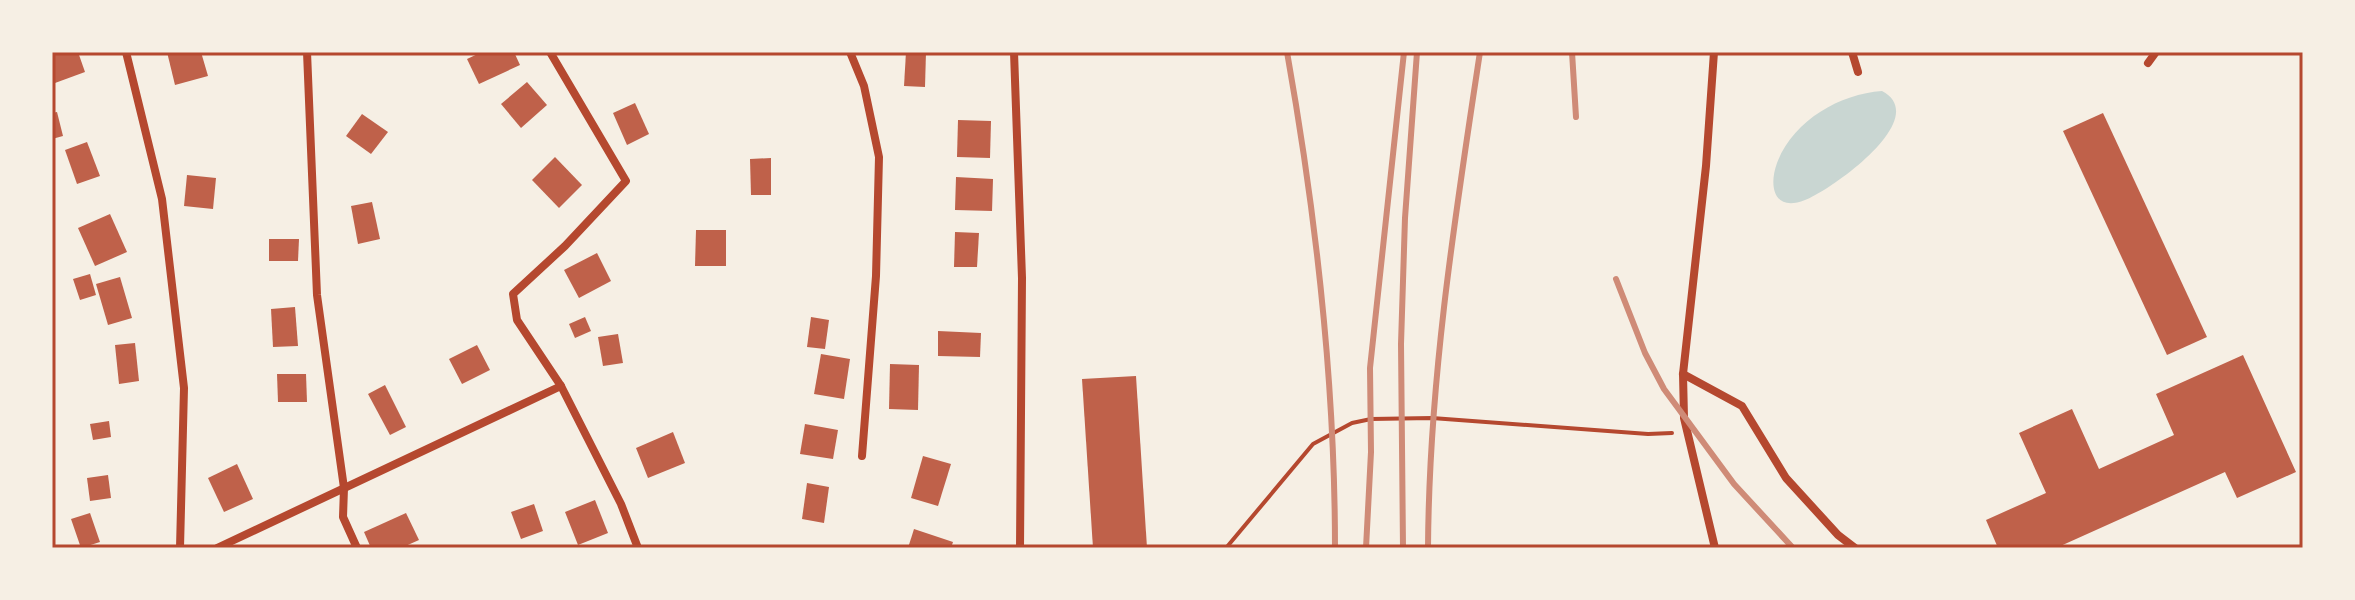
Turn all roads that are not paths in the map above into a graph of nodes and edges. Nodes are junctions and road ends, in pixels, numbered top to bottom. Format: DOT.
graph roads {
  1 [pos="126,52"];
  2 [pos="307,52"];
  3 [pos="550,52"];
  4 [pos="850,52"];
  5 [pos="1014,52"];
  6 [pos="1714,52"];
  7 [pos="1852,52"];
  8 [pos="2156,52"];
  9 [pos="2148,63"];
  10 [pos="1858,72"];
  11 [pos="1683,374"];
  12 [pos="561,386"];
  13 [pos="862,456"];
  14 [pos="344,488"];
  15 [pos="180,548"];
  16 [pos="217,548"];
  17 [pos="357,548"];
  18 [pos="638,548"];
  19 [pos="1020,548"];
  20 [pos="1715,548"];
  21 [pos="1855,548"];
  1 -- 15 [label="street"];
  2 -- 14 [label="street"];
  3 -- 12 [label="street"];
  4 -- 13 [label="street"];
  5 -- 19 [label="street"];
  6 -- 11 [label="street"];
  7 -- 10 [label="street"];
  8 -- 9 [label="street"];
  11 -- 20 [label="street"];
  11 -- 21 [label="street"];
  12 -- 14 [label="street"];
  12 -- 18 [label="street"];
  14 -- 16 [label="street"];
  14 -- 17 [label="street"];
}
